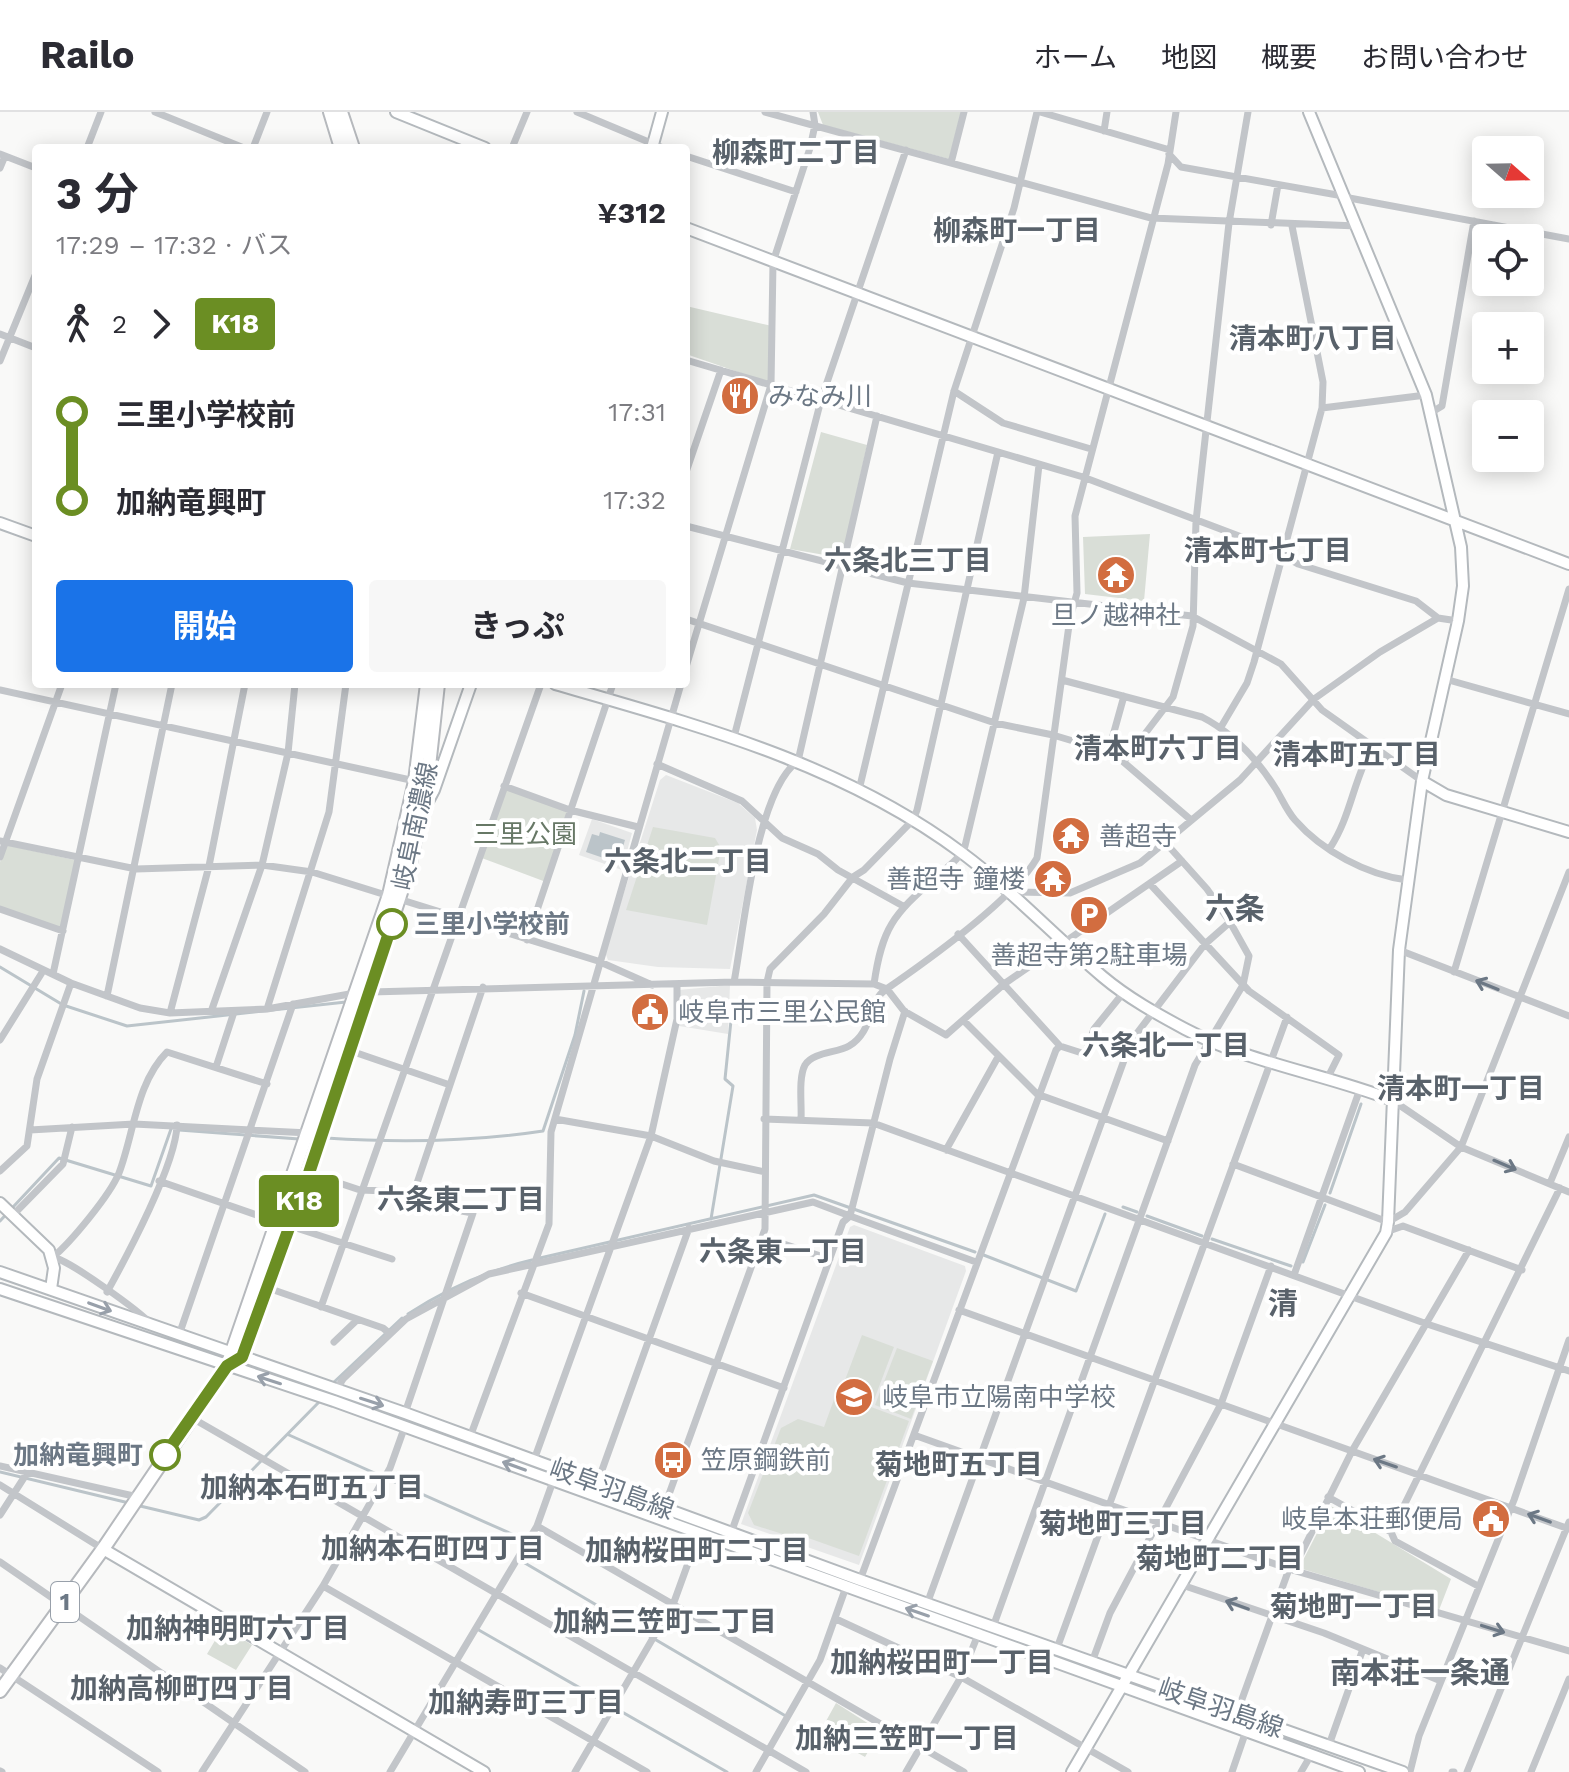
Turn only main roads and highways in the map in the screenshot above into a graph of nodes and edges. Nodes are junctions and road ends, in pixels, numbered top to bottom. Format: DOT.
graph roads {
  1 [pos="330,112"];
  2 [pos="341,112"];
  3 [pos="340,144"];
  4 [pos="352,144"];
  5 [pos="427,688"];
  6 [pos="437,688"];
  7 [pos="394,897"];
  8 [pos="364,992"];
  9 [pos="284,1224"];
  10 [pos="233,1359"];
  11 [pos="6,1672"];
  12 [pos="0,1691"];
  1 -- 3 [label="main road"];
  2 -- 4 [label="main road"];
  5 -- 7 [label="main road, 岐阜南濃線 / 1"];
  6 -- 7 [label="main road, 岐阜南濃線 / 1"];
  7 -- 8 [label="main road, 岐阜南濃線 / 1"];
  8 -- 9 [label="main road, 岐阜南濃線 / 1"];
  8 -- 9 [label="main road, 岐阜南濃線 / 1"];
  9 -- 10 [label="main road, 岐阜南濃線 / 1"];
  9 -- 10 [label="main road, 岐阜南濃線 / 1"];
  10 -- 11 [label="main road, 岐阜南濃線 / 1"];
  11 -- 12 [label="main road, 岐阜南濃線 / 1"];
}
